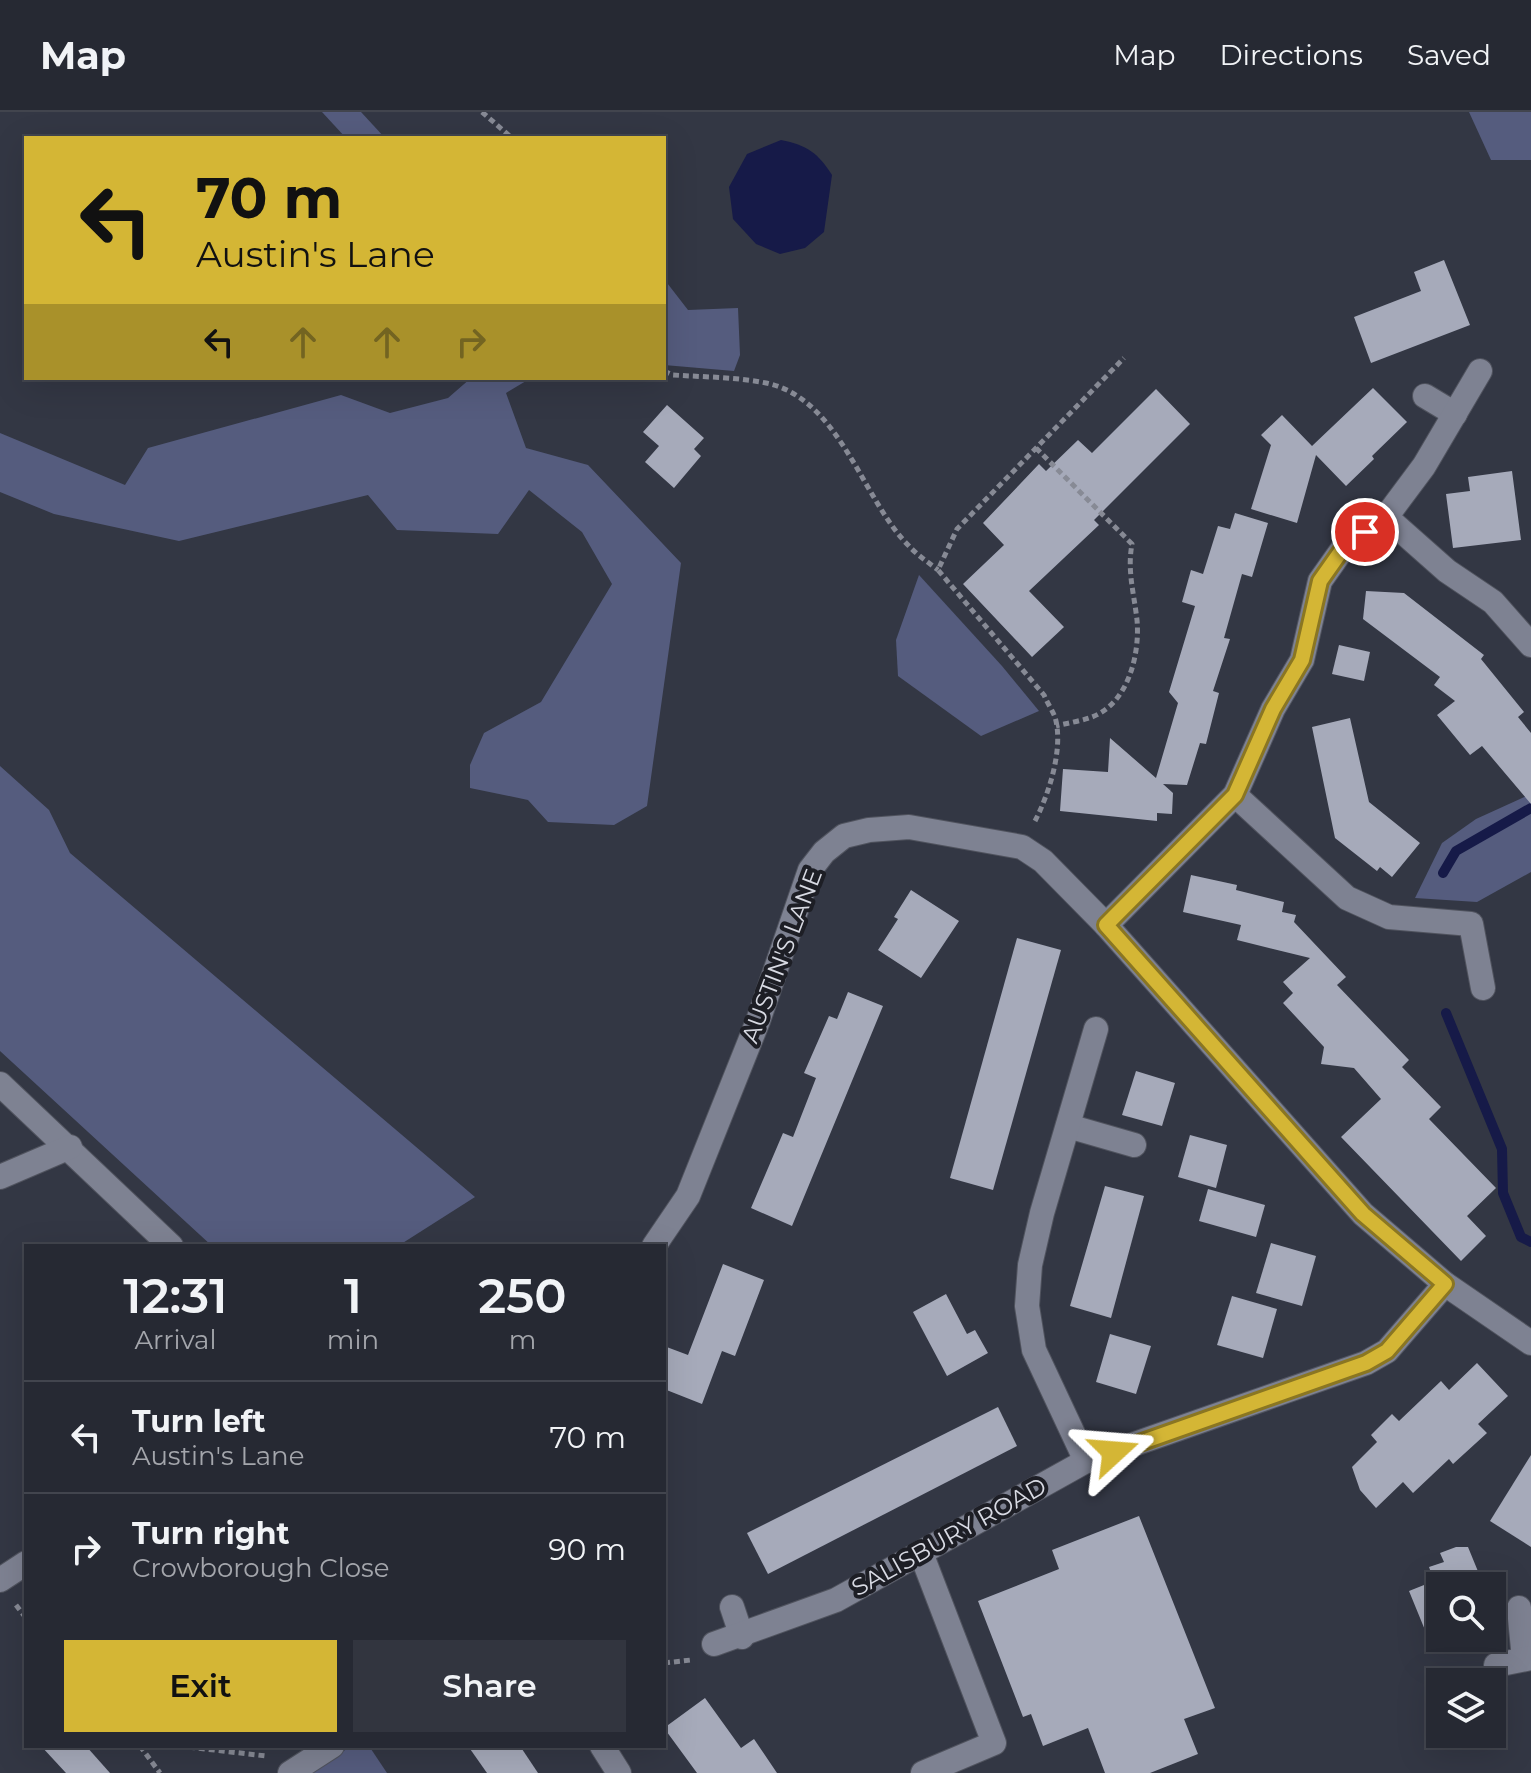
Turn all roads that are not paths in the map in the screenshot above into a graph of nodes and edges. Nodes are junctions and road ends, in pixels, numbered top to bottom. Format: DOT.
graph roads {
  1 [pos="1480,371"];
  2 [pos="1425,396"];
  3 [pos="1455,414"];
  4 [pos="1386,517"];
  5 [pos="1531,645"];
  6 [pos="1235,795"];
  7 [pos="1106,925"];
  8 [pos="1483,988"];
  9 [pos="1096,1029"];
  10 [pos="0,1084"];
  11 [pos="1068,1126"];
  12 [pos="1134,1145"];
  13 [pos="70,1147"];
  14 [pos="0,1177"];
  15 [pos="169,1244"];
  16 [pos="655,1244"];
  17 [pos="1445,1284"];
  18 [pos="1531,1343"];
  19 [pos="1086,1461"];
  20 [pos="921,1553"];
  21 [pos="24,1564"];
  22 [pos="0,1580"];
  23 [pos="732,1607"];
  24 [pos="1519,1608"];
  25 [pos="742,1637"];
  26 [pos="714,1644"];
  27 [pos="1528,1659"];
  28 [pos="1496,1665"];
  29 [pos="329,1748"];
  30 [pos="603,1748"];
  31 [pos="300,1767"];
  32 [pos="619,1773"];
  33 [pos="923,1773"];
  1 -- 3 [label="street"];
  2 -- 3 [label="street"];
  3 -- 4 [label="street"];
  4 -- 5 [label="street"];
  4 -- 6 [label="street"];
  6 -- 7 [label="street"];
  6 -- 8 [label="street"];
  7 -- 16 [label="street, AUSTIN'S LANE"];
  7 -- 17 [label="street, AUSTIN'S LANE"];
  9 -- 11 [label="street"];
  10 -- 13 [label="street"];
  11 -- 12 [label="street"];
  11 -- 19 [label="street"];
  13 -- 14 [label="street"];
  13 -- 15 [label="street"];
  17 -- 18 [label="street, AUSTIN'S LANE"];
  17 -- 19 [label="street, SALISBURY ROAD"];
  19 -- 20 [label="street, SALISBURY ROAD"];
  20 -- 25 [label="street, SALISBURY ROAD"];
  20 -- 33 [label="street"];
  21 -- 22 [label="street"];
  23 -- 25 [label="street"];
  24 -- 27 [label="street"];
  25 -- 26 [label="street, SALISBURY ROAD"];
  27 -- 28 [label="street"];
  29 -- 31 [label="street"];
  30 -- 32 [label="street"];
}
